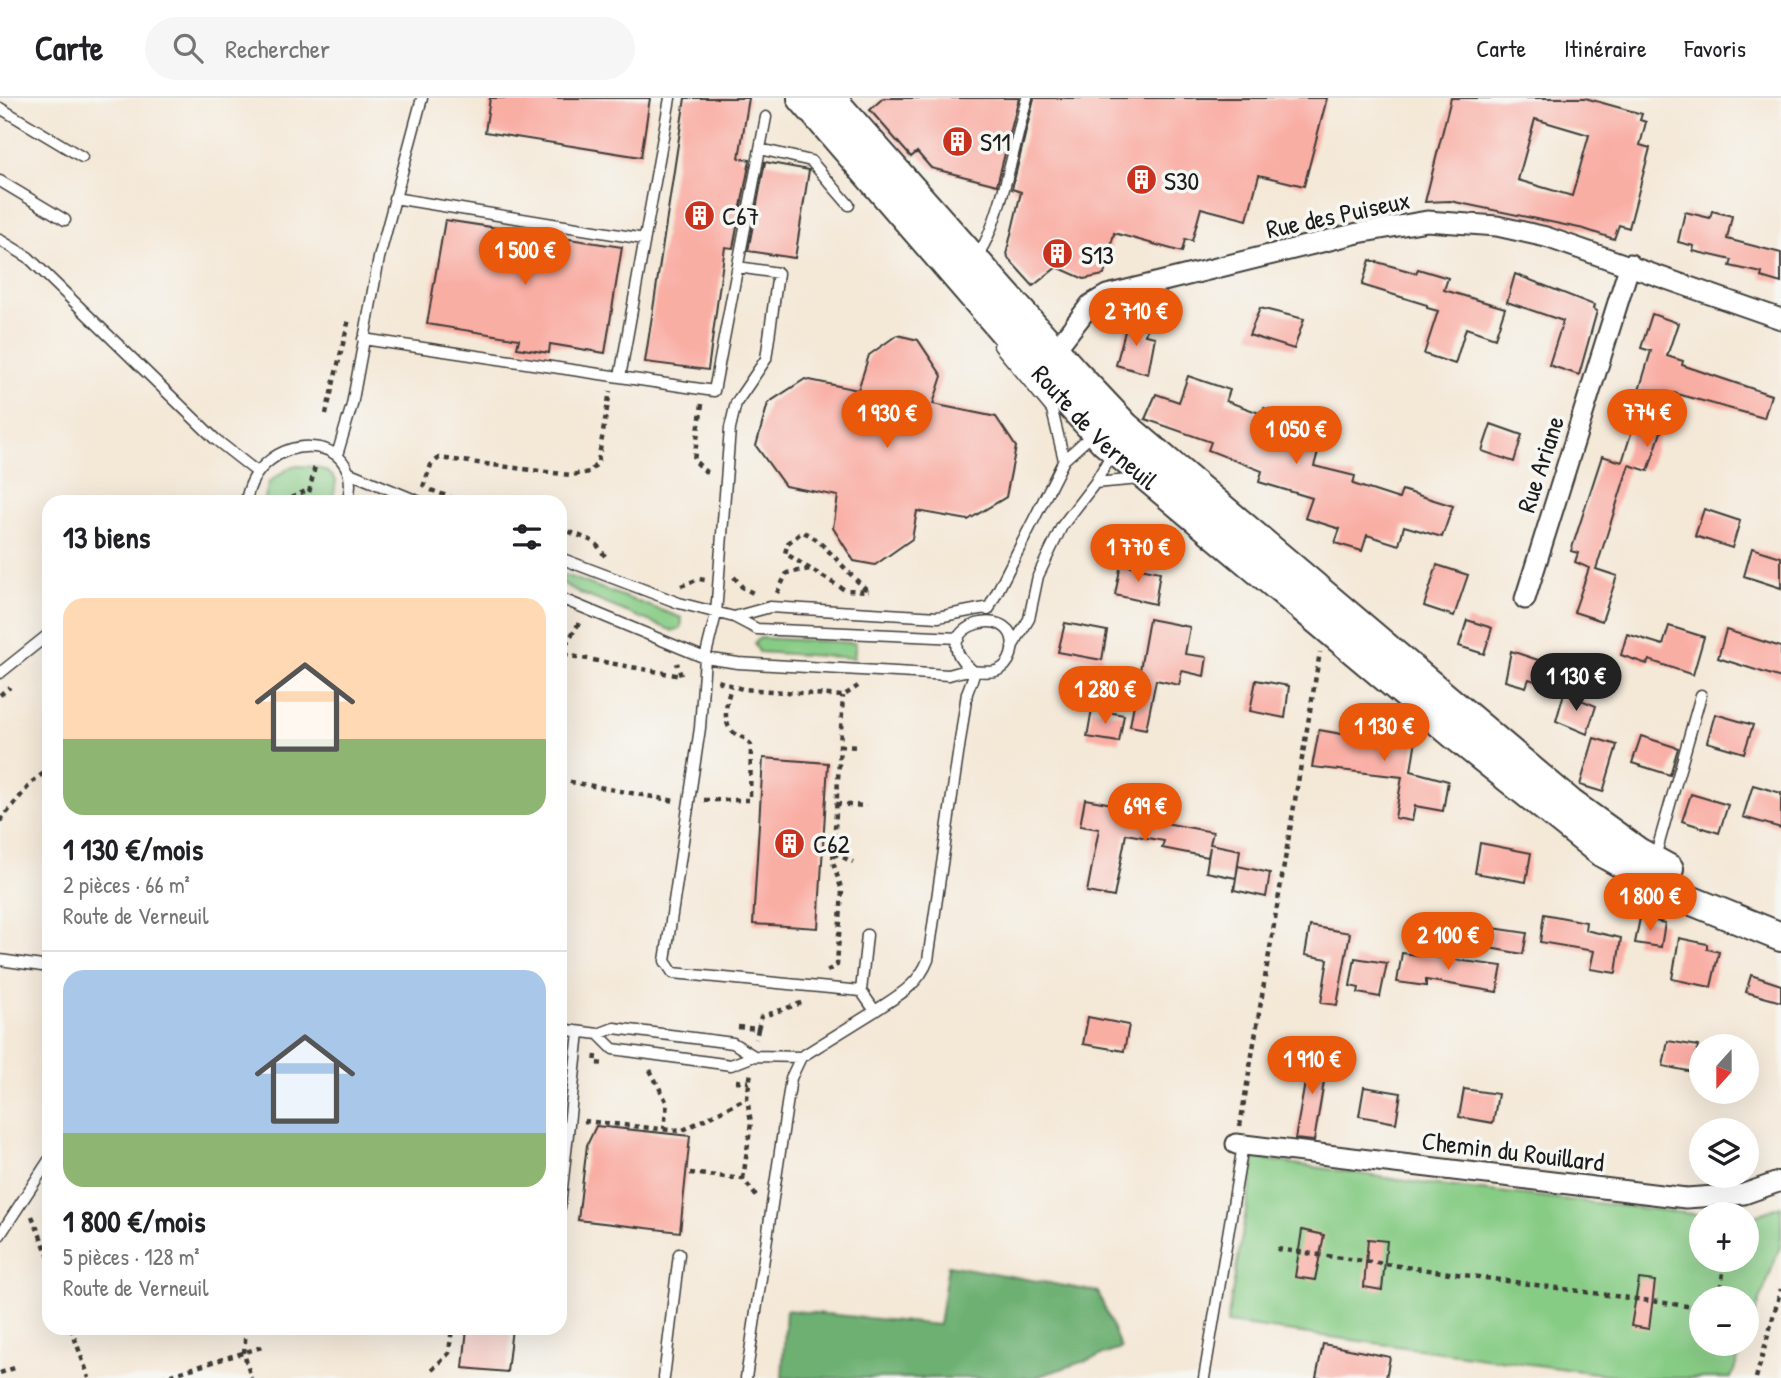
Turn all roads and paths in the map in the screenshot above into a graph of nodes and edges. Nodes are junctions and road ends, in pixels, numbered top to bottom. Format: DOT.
graph roads {
  1 [pos="422,98"];
  2 [pos="670,98"];
  3 [pos="802,98"];
  4 [pos="831,98"];
  5 [pos="1027,98"];
  6 [pos="0,108"];
  7 [pos="765,117"];
  8 [pos="760,149"];
  9 [pos="82,157"];
  10 [pos="0,181"];
  11 [pos="394,198"];
  12 [pos="849,205"];
  13 [pos="65,220"];
  14 [pos="643,239"];
  15 [pos="0,240"];
  16 [pos="1630,264"];
  17 [pos="738,267"];
  18 [pos="966,275"];
  19 [pos="350,313"];
  20 [pos="1781,319"];
  21 [pos="995,335"];
  22 [pos="363,339"];
  23 [pos="1054,350"];
  24 [pos="620,377"];
  25 [pos="704,390"];
  26 [pos="610,391"];
  27 [pos="326,414"];
  28 [pos="1116,433"];
  29 [pos="337,455"];
  30 [pos="1064,460"];
  31 [pos="315,466"];
  32 [pos="257,472"];
  33 [pos="351,473"];
  34 [pos="726,473"];
  35 [pos="1150,479"];
  36 [pos="1095,484"];
  37 [pos="423,487"];
  38 [pos="310,488"];
  39 [pos="247,495"];
  40 [pos="296,495"];
  41 [pos="308,495"];
  42 [pos="348,495"];
  43 [pos="403,495"];
  44 [pos="567,531"];
  45 [pos="567,561"];
  46 [pos="618,563"];
  47 [pos="810,569"];
  48 [pos="719,583"];
  49 [pos="676,587"];
  50 [pos="743,587"];
  51 [pos="869,591"];
  52 [pos="775,597"];
  53 [pos="1525,599"];
  54 [pos="567,601"];
  55 [pos="867,604"];
  56 [pos="990,607"];
  57 [pos="716,614"];
  58 [pos="734,617"];
  59 [pos="570,618"];
  60 [pos="983,620"];
  61 [pos="580,622"];
  62 [pos="593,627"];
  63 [pos="1329,629"];
  64 [pos="959,638"];
  65 [pos="42,640"];
  66 [pos="567,643"];
  67 [pos="1012,647"];
  68 [pos="567,655"];
  69 [pos="667,657"];
  70 [pos="705,659"];
  71 [pos="973,671"];
  72 [pos="0,673"];
  73 [pos="860,685"];
  74 [pos="731,687"];
  75 [pos="1701,695"];
  76 [pos="843,696"];
  77 [pos="722,730"];
  78 [pos="732,731"];
  79 [pos="840,746"];
  80 [pos="860,747"];
  81 [pos="42,774"];
  82 [pos="836,804"];
  83 [pos="866,806"];
  84 [pos="0,821"];
  85 [pos="834,853"];
  86 [pos="1654,860"];
  87 [pos="853,862"];
  88 [pos="1781,916"];
  89 [pos="867,935"];
  90 [pos="1781,937"];
  91 [pos="0,960"];
  92 [pos="42,966"];
  93 [pos="814,987"];
  94 [pos="862,992"];
  95 [pos="875,1011"];
  96 [pos="758,1029"];
  97 [pos="567,1030"];
  98 [pos="579,1032"];
  99 [pos="598,1034"];
  100 [pos="754,1056"];
  101 [pos="800,1057"];
  102 [pos="650,1070"];
  103 [pos="749,1082"];
  104 [pos="747,1098"];
  105 [pos="569,1119"];
  106 [pos="664,1129"];
  107 [pos="567,1139"];
  108 [pos="1240,1144"];
  109 [pos="42,1171"];
  110 [pos="690,1173"];
  111 [pos="743,1179"];
  112 [pos="1781,1181"];
  113 [pos="759,1199"];
  114 [pos="23,1201"];
  115 [pos="0,1235"];
  116 [pos="42,1236"];
  117 [pos="1277,1249"];
  118 [pos="679,1254"];
  119 [pos="1781,1290"];
  120 [pos="1689,1306"];
  121 [pos="74,1335"];
  122 [pos="245,1335"];
  123 [pos="451,1335"];
  124 [pos="262,1347"];
  125 [pos="244,1353"];
  126 [pos="17,1367"];
  127 [pos="432,1370"];
  128 [pos="0,1373"];
  129 [pos="89,1378"];
  130 [pos="160,1378"];
  131 [pos="251,1378"];
  132 [pos="664,1378"];
  133 [pos="746,1378"];
  134 [pos="1204,1378"];
  135 [pos="1756,1378"];
  1 -- 11 [label="lane"];
  2 -- 14 [label="lane"];
  3 -- 18 [label="main road, Route de Verneuil"];
  4 -- 18 [label="main road, Route de Verneuil"];
  5 -- 18 [label="lane"];
  6 -- 9 [label="lane"];
  7 -- 8 [label="lane"];
  8 -- 12 [label="lane"];
  8 -- 17 [label="lane"];
  10 -- 13 [label="lane"];
  11 -- 14 [label="lane"];
  11 -- 22 [label="lane"];
  14 -- 24 [label="lane"];
  15 -- 32 [label="lane"];
  16 -- 20 [label="street, Rue des Puiseux"];
  16 -- 23 [label="street, Rue des Puiseux"];
  16 -- 53 [label="street, Rue Ariane"];
  17 -- 25 [label="lane"];
  17 -- 34 [label="lane"];
  18 -- 21 [label="main road, Route de Verneuil"];
  18 -- 23 [label="main road, Route de Verneuil"];
  19 -- 27 [label="path"];
  21 -- 23 [label="street"];
  21 -- 28 [label="main road, Route de Verneuil"];
  21 -- 30 [label="lane"];
  22 -- 24 [label="lane"];
  22 -- 29 [label="lane"];
  23 -- 28 [label="main road, Route de Verneuil"];
  24 -- 25 [label="lane"];
  25 -- 34 [label="path"];
  26 -- 37 [label="path"];
  28 -- 30 [label="lane"];
  28 -- 35 [label="main road, Route de Verneuil"];
  28 -- 36 [label="lane"];
  28 -- 86 [label="main road, Route de Verneuil"];
  29 -- 32 [label="lane"];
  29 -- 33 [label="lane"];
  30 -- 56 [label="lane"];
  31 -- 38 [label="path"];
  32 -- 39 [label="lane"];
  33 -- 42 [label="lane"];
  33 -- 43 [label="lane"];
  34 -- 48 [label="lane"];
  35 -- 36 [label="lane"];
  35 -- 63 [label="main road, Route de Verneuil"];
  36 -- 67 [label="lane"];
  38 -- 40 [label="path"];
  38 -- 41 [label="path"];
  44 -- 46 [label="path"];
  45 -- 57 [label="lane"];
  47 -- 51 [label="path"];
  47 -- 51 [label="path"];
  47 -- 52 [label="path"];
  48 -- 49 [label="path"];
  48 -- 50 [label="path"];
  48 -- 57 [label="lane"];
  51 -- 55 [label="path"];
  54 -- 70 [label="lane"];
  56 -- 58 [label="lane"];
  56 -- 60 [label="lane"];
  57 -- 58 [label="lane"];
  57 -- 70 [label="lane"];
  58 -- 64 [label="lane"];
  59 -- 61 [label="path"];
  60 -- 64 [label="lane"];
  60 -- 67 [label="lane"];
  61 -- 62 [label="path"];
  61 -- 66 [label="path"];
  63 -- 90 [label="main road, Route de Verneuil"];
  63 -- 108 [label="path"];
  64 -- 71 [label="lane"];
  65 -- 72 [label="lane"];
  67 -- 71 [label="lane"];
  68 -- 69 [label="path"];
  70 -- 71 [label="lane"];
  70 -- 93 [label="lane"];
  71 -- 95 [label="lane"];
  73 -- 76 [label="path"];
  74 -- 76 [label="path"];
  75 -- 86 [label="lane"];
  76 -- 79 [label="path"];
  77 -- 78 [label="path"];
  79 -- 80 [label="path"];
  79 -- 82 [label="path"];
  81 -- 84 [label="path"];
  82 -- 83 [label="path"];
  82 -- 85 [label="path"];
  85 -- 87 [label="path"];
  85 -- 93 [label="path"];
  86 -- 88 [label="main road, Route de Verneuil"];
  89 -- 94 [label="lane"];
  91 -- 92 [label="lane"];
  93 -- 94 [label="lane"];
  93 -- 96 [label="path"];
  94 -- 95 [label="lane"];
  95 -- 101 [label="lane"];
  97 -- 98 [label="lane"];
  98 -- 99 [label="lane"];
  98 -- 105 [label="lane"];
  99 -- 100 [label="lane"];
  99 -- 100 [label="lane"];
  100 -- 101 [label="lane"];
  101 -- 133 [label="lane"];
  102 -- 106 [label="path"];
  103 -- 104 [label="path"];
  104 -- 106 [label="path"];
  104 -- 111 [label="path"];
  105 -- 106 [label="path"];
  105 -- 107 [label="lane"];
  108 -- 112 [label="street, Chemin du Rouillard"];
  108 -- 134 [label="lane"];
  109 -- 114 [label="lane"];
  110 -- 111 [label="path"];
  111 -- 113 [label="path"];
  114 -- 115 [label="lane"];
  114 -- 116 [label="path"];
  117 -- 120 [label="path"];
  118 -- 132 [label="lane"];
  119 -- 135 [label="path"];
  121 -- 129 [label="path"];
  122 -- 125 [label="path"];
  123 -- 127 [label="path"];
  124 -- 125 [label="path"];
  125 -- 130 [label="path"];
  125 -- 131 [label="path"];
  126 -- 128 [label="path"];
}
